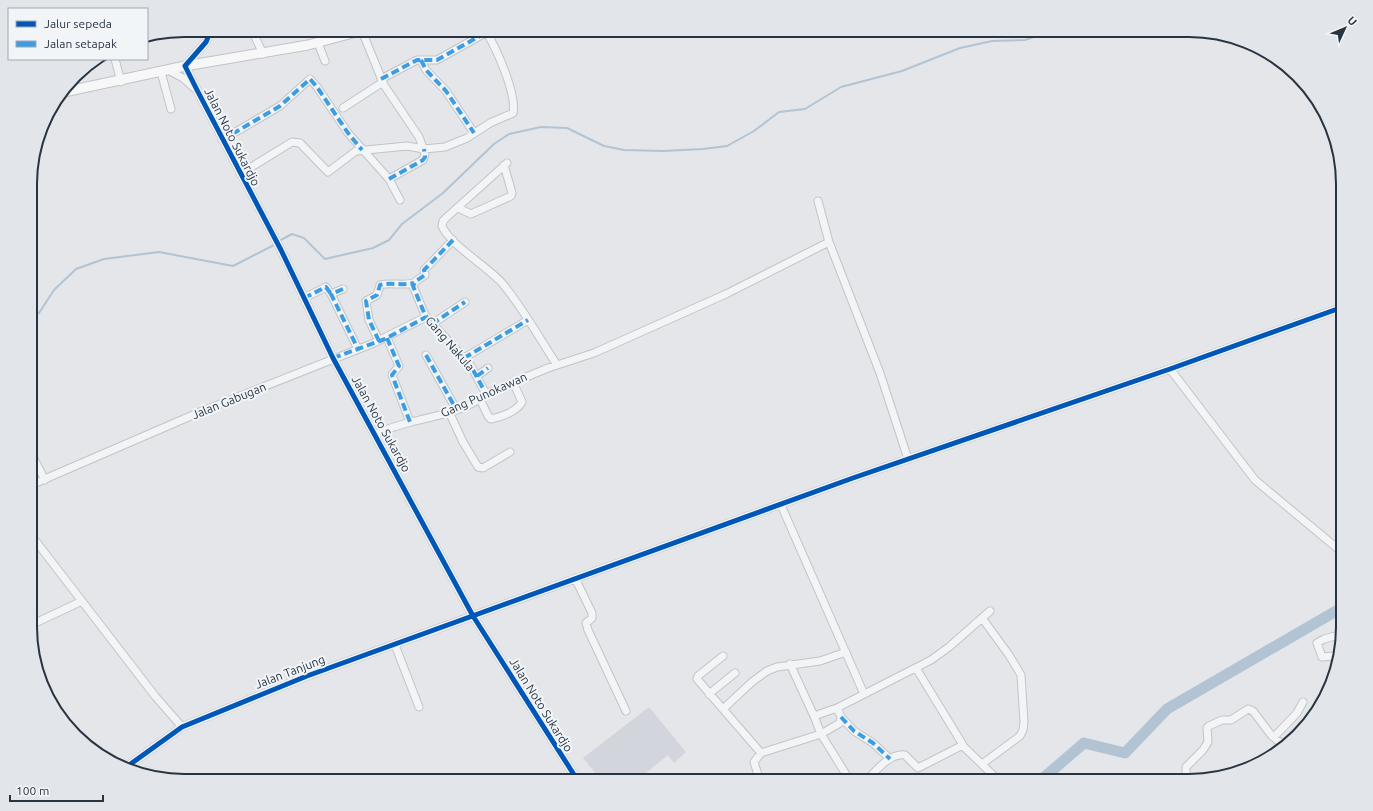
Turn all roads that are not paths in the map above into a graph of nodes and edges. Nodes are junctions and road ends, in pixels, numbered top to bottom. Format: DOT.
graph roads {
  1 [pos="208,37"];
  2 [pos="255,37"];
  3 [pos="339,37"];
  4 [pos="366,37"];
  5 [pos="476,37"];
  6 [pos="489,37"];
  7 [pos="318,43"];
  8 [pos="262,54"];
  9 [pos="115,60"];
  10 [pos="421,60"];
  11 [pos="325,61"];
  12 [pos="186,66"];
  13 [pos="165,71"];
  14 [pos="382,80"];
  15 [pos="121,82"];
  16 [pos="197,90"];
  17 [pos="71,91"];
  18 [pos="343,108"];
  19 [pos="171,109"];
  20 [pos="474,133"];
  21 [pos="222,140"];
  22 [pos="424,149"];
  23 [pos="362,150"];
  24 [pos="240,174"];
  25 [pos="389,179"];
  26 [pos="400,200"];
  27 [pos="818,202"];
  28 [pos="458,208"];
  29 [pos="453,240"];
  30 [pos="829,242"];
  31 [pos="414,283"];
  32 [pos="343,289"];
  33 [pos="331,294"];
  34 [pos="304,298"];
  35 [pos="464,302"];
  36 [pos="1336,310"];
  37 [pos="426,317"];
  38 [pos="528,320"];
  39 [pos="432,324"];
  40 [pos="387,338"];
  41 [pos="379,341"];
  42 [pos="358,349"];
  43 [pos="426,355"];
  44 [pos="333,358"];
  45 [pos="464,358"];
  46 [pos="557,365"];
  47 [pos="488,368"];
  48 [pos="1170,369"];
  49 [pos="477,376"];
  50 [pos="514,382"];
  51 [pos="486,394"];
  52 [pos="480,399"];
  53 [pos="456,409"];
  54 [pos="450,414"];
  55 [pos="410,422"];
  56 [pos="375,434"];
  57 [pos="510,452"];
  58 [pos="908,460"];
  59 [pos="37,465"];
  60 [pos="45,480"];
  61 [pos="37,483"];
  62 [pos="782,505"];
  63 [pos="37,542"];
  64 [pos="1336,547"];
  65 [pos="575,578"];
  66 [pos="82,601"];
  67 [pos="990,611"];
  68 [pos="473,616"];
  69 [pos="982,618"];
  70 [pos="37,622"];
  71 [pos="1336,635"];
  72 [pos="395,645"];
  73 [pos="846,652"];
  74 [pos="722,656"];
  75 [pos="1333,656"];
  76 [pos="790,664"];
  77 [pos="916,668"];
  78 [pos="735,673"];
  79 [pos="709,694"];
  80 [pos="864,694"];
  81 [pos="1303,702"];
  82 [pos="419,707"];
  83 [pos="837,708"];
  84 [pos="723,709"];
  85 [pos="626,711"];
  86 [pos="814,716"];
  87 [pos="841,717"];
  88 [pos="182,727"];
  89 [pos="820,734"];
  90 [pos="1274,737"];
  91 [pos="1280,742"];
  92 [pos="963,746"];
  93 [pos="761,753"];
  94 [pos="890,759"];
  95 [pos="131,764"];
  96 [pos="982,764"];
  97 [pos="574,774"];
  98 [pos="758,774"];
  99 [pos="846,774"];
  100 [pos="874,774"];
  101 [pos="992,774"];
  102 [pos="1186,774"];
  1 -- 12 [label="street"];
  2 -- 8 [label="street"];
  3 -- 7 [label="main road"];
  4 -- 14 [label="street"];
  5 -- 10 [label="street"];
  6 -- 20 [label="street"];
  7 -- 8 [label="main road"];
  7 -- 11 [label="street"];
  8 -- 12 [label="main road"];
  9 -- 15 [label="street"];
  10 -- 14 [label="street"];
  10 -- 20 [label="street"];
  12 -- 13 [label="main road"];
  12 -- 16 [label="street, Jalan Noto Sukardjo"];
  13 -- 15 [label="main road"];
  13 -- 16 [label="street, Jalan Noto Sukardjo"];
  13 -- 19 [label="street"];
  14 -- 18 [label="street"];
  14 -- 22 [label="street"];
  15 -- 17 [label="main road"];
  16 -- 21 [label="street, Jalan Noto Sukardjo"];
  20 -- 22 [label="street"];
  21 -- 23 [label="street"];
  21 -- 24 [label="street, Jalan Noto Sukardjo"];
  22 -- 23 [label="street"];
  22 -- 25 [label="street"];
  23 -- 24 [label="street"];
  23 -- 25 [label="street"];
  24 -- 34 [label="street, Jalan Noto Sukardjo"];
  25 -- 26 [label="street"];
  27 -- 30 [label="street"];
  28 -- 28 [label="street"];
  28 -- 29 [label="street"];
  29 -- 31 [label="street"];
  29 -- 38 [label="street"];
  30 -- 46 [label="street, Gang Punokawan"];
  30 -- 58 [label="street"];
  31 -- 37 [label="street, Gang Nakula"];
  31 -- 41 [label="street"];
  32 -- 33 [label="street"];
  33 -- 34 [label="street"];
  33 -- 42 [label="street"];
  34 -- 44 [label="street, Jalan Noto Sukardjo"];
  35 -- 39 [label="street"];
  36 -- 48 [label="street, Jalan Tanjung"];
  37 -- 39 [label="street, Gang Nakula"];
  37 -- 40 [label="street, Jalan Gabugan"];
  38 -- 45 [label="street"];
  38 -- 46 [label="street"];
  39 -- 45 [label="street, Gang Nakula"];
  40 -- 41 [label="street, Jalan Gabugan"];
  40 -- 55 [label="street"];
  41 -- 42 [label="street, Jalan Gabugan"];
  42 -- 44 [label="street, Jalan Gabugan"];
  43 -- 53 [label="street"];
  44 -- 56 [label="street, Jalan Noto Sukardjo"];
  44 -- 60 [label="street, Jalan Gabugan"];
  45 -- 49 [label="street, Gang Nakula"];
  46 -- 50 [label="street, Gang Punokawan"];
  47 -- 49 [label="street"];
  48 -- 58 [label="street, Jalan Tanjung"];
  48 -- 64 [label="street"];
  49 -- 51 [label="street, Gang Nakula"];
  50 -- 51 [label="street, Gang Punokawan"];
  50 -- 52 [label="street"];
  51 -- 52 [label="street, Gang Punokawan"];
  52 -- 53 [label="street, Gang Punokawan"];
  53 -- 54 [label="street, Gang Punokawan"];
  54 -- 55 [label="street, Gang Punokawan"];
  54 -- 57 [label="street"];
  55 -- 56 [label="street, Gang Punokawan"];
  56 -- 68 [label="street, Jalan Noto Sukardjo"];
  58 -- 62 [label="street, Jalan Tanjung"];
  59 -- 60 [label="street"];
  60 -- 61 [label="street, Jalan Gabugan"];
  62 -- 65 [label="street, Jalan Tanjung"];
  62 -- 73 [label="street"];
  63 -- 66 [label="street"];
  65 -- 68 [label="street, Jalan Tanjung"];
  65 -- 85 [label="street"];
  66 -- 70 [label="street"];
  66 -- 88 [label="street"];
  67 -- 69 [label="street"];
  68 -- 72 [label="street, Jalan Tanjung"];
  68 -- 97 [label="street, Jalan Noto Sukardjo"];
  69 -- 77 [label="street"];
  69 -- 96 [label="street"];
  71 -- 75 [label="street"];
  72 -- 82 [label="street"];
  72 -- 88 [label="street, Jalan Tanjung"];
  73 -- 76 [label="street"];
  73 -- 80 [label="street"];
  74 -- 79 [label="street"];
  76 -- 84 [label="street"];
  76 -- 86 [label="street"];
  77 -- 80 [label="street"];
  77 -- 92 [label="street"];
  78 -- 79 [label="street"];
  79 -- 84 [label="street"];
  80 -- 83 [label="street"];
  81 -- 90 [label="street"];
  83 -- 86 [label="street"];
  83 -- 87 [label="street"];
  84 -- 93 [label="street"];
  86 -- 89 [label="street"];
  87 -- 89 [label="street"];
  87 -- 94 [label="street"];
  88 -- 95 [label="street, Jalan Tanjung"];
  89 -- 93 [label="street"];
  89 -- 99 [label="street"];
  90 -- 91 [label="street"];
  90 -- 102 [label="street"];
  92 -- 94 [label="street"];
  92 -- 96 [label="street"];
  93 -- 98 [label="street"];
  94 -- 100 [label="street"];
  96 -- 101 [label="street"];
}
